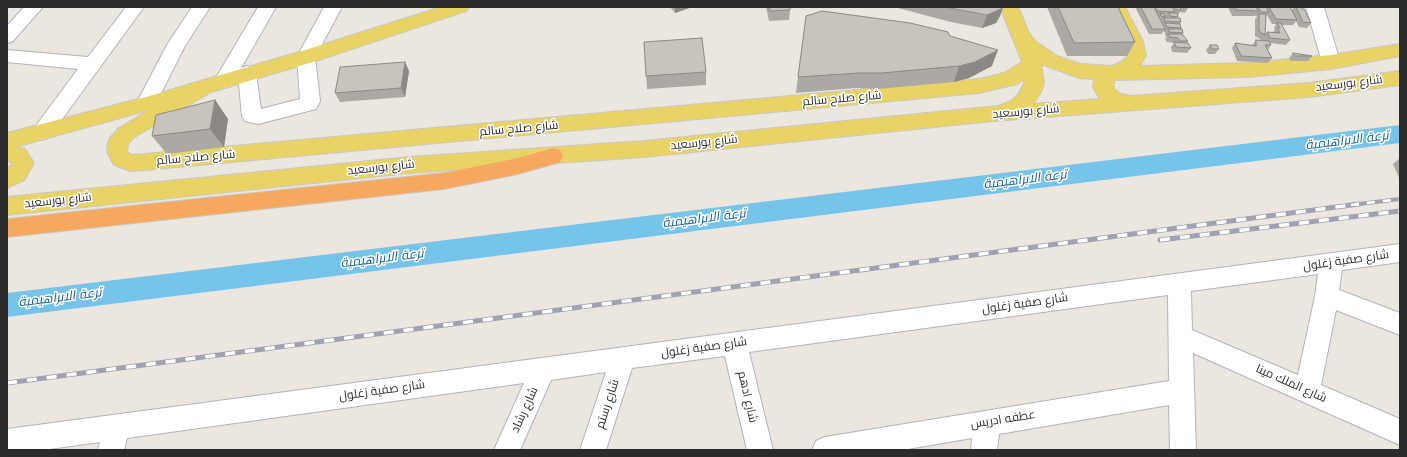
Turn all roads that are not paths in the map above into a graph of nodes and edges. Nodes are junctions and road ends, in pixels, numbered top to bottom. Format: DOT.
graph roads {
  1 [pos="34,7"];
  2 [pos="135,7"];
  3 [pos="201,7"];
  4 [pos="267,7"];
  5 [pos="333,7"];
  6 [pos="1009,7"];
  7 [pos="1116,7"];
  8 [pos="1315,7"];
  9 [pos="451,8"];
  10 [pos="1022,36"];
  11 [pos="7,37"];
  12 [pos="1400,50"];
  13 [pos="7,56"];
  14 [pos="306,57"];
  15 [pos="1331,62"];
  16 [pos="92,64"];
  17 [pos="1032,64"];
  18 [pos="1400,64"];
  19 [pos="1115,72"];
  20 [pos="247,73"];
  21 [pos="1400,78"];
  22 [pos="224,81"];
  23 [pos="204,87"];
  24 [pos="1309,90"];
  25 [pos="1136,103"];
  26 [pos="146,104"];
  27 [pos="993,114"];
  28 [pos="606,122"];
  29 [pos="822,130"];
  30 [pos="42,132"];
  31 [pos="7,141"];
  32 [pos="7,153"];
  33 [pos="553,156"];
  34 [pos="7,180"];
  35 [pos="7,206"];
  36 [pos="7,228"];
  37 [pos="1400,253"];
  38 [pos="1331,264"];
  39 [pos="1179,284"];
  40 [pos="1327,296"];
  41 [pos="1400,324"];
  42 [pos="1182,337"];
  43 [pos="735,344"];
  44 [pos="623,359"];
  45 [pos="543,370"];
  46 [pos="1182,391"];
  47 [pos="1307,391"];
  48 [pos="987,423"];
  49 [pos="1400,432"];
  50 [pos="114,439"];
  51 [pos="7,442"];
  52 [pos="507,450"];
  53 [pos="593,450"];
  54 [pos="760,450"];
  55 [pos="825,450"];
  56 [pos="984,450"];
  57 [pos="1183,450"];
  1 -- 11 [label="street"];
  2 -- 16 [label="street"];
  3 -- 26 [label="street"];
  4 -- 22 [label="street"];
  5 -- 14 [label="street"];
  6 -- 10 [label="main road"];
  7 -- 19 [label="main road"];
  8 -- 15 [label="street"];
  9 -- 14 [label="main road, شارع صلاح سالم"];
  10 -- 17 [label="main road"];
  10 -- 19 [label="main road, شارع بورسعيد"];
  12 -- 15 [label="main road, شارع بورسعيد"];
  13 -- 16 [label="street"];
  14 -- 20 [label="main road, شارع صلاح سالم"];
  14 -- 20 [label="street"];
  15 -- 19 [label="main road, شارع بورسعيد"];
  16 -- 30 [label="street"];
  17 -- 27 [label="main road"];
  17 -- 28 [label="main road, شارع صلاح سالم"];
  18 -- 24 [label="main road"];
  19 -- 25 [label="main road"];
  20 -- 22 [label="main road, شارع صلاح سالم"];
  21 -- 24 [label="main road, شارع بورسعيد"];
  22 -- 23 [label="main road, شارع صلاح سالم"];
  23 -- 26 [label="main road, شارع صلاح سالم"];
  23 -- 28 [label="main road, شارع صلاح سالم"];
  24 -- 25 [label="main road, شارع بورسعيد"];
  25 -- 27 [label="main road, شارع بورسعيد"];
  26 -- 30 [label="main road, شارع صلاح سالم"];
  27 -- 29 [label="main road, شارع بورسعيد"];
  28 -- 29 [label="main road"];
  29 -- 33 [label="main road, شارع بورسعيد"];
  30 -- 31 [label="main road, شارع صلاح سالم"];
  32 -- 34 [label="main road"];
  33 -- 35 [label="main road, شارع بورسعيد"];
  33 -- 36 [label="highway"];
  37 -- 38 [label="street, شارع صفية زغلول"];
  38 -- 39 [label="street, شارع صفية زغلول"];
  38 -- 40 [label="street"];
  39 -- 42 [label="street"];
  39 -- 43 [label="street, شارع صفية زغلول"];
  40 -- 41 [label="street"];
  40 -- 47 [label="street"];
  42 -- 46 [label="street"];
  42 -- 47 [label="street, شارع الملك مينا"];
  43 -- 44 [label="street, شارع صفية زغلول"];
  43 -- 54 [label="street, شارع ادهم"];
  44 -- 45 [label="street, شارع صفية زغلول"];
  44 -- 53 [label="street, شارع رستم"];
  45 -- 50 [label="street, شارع صفية زغلول"];
  45 -- 52 [label="street, شارع رشاد"];
  46 -- 48 [label="street, عطفه ادريس"];
  46 -- 57 [label="street"];
  47 -- 49 [label="street, شارع الملك مينا"];
  48 -- 55 [label="street, عطفه ادريس"];
  48 -- 56 [label="street"];
  50 -- 51 [label="street, شارع صفية زغلول"];
}
